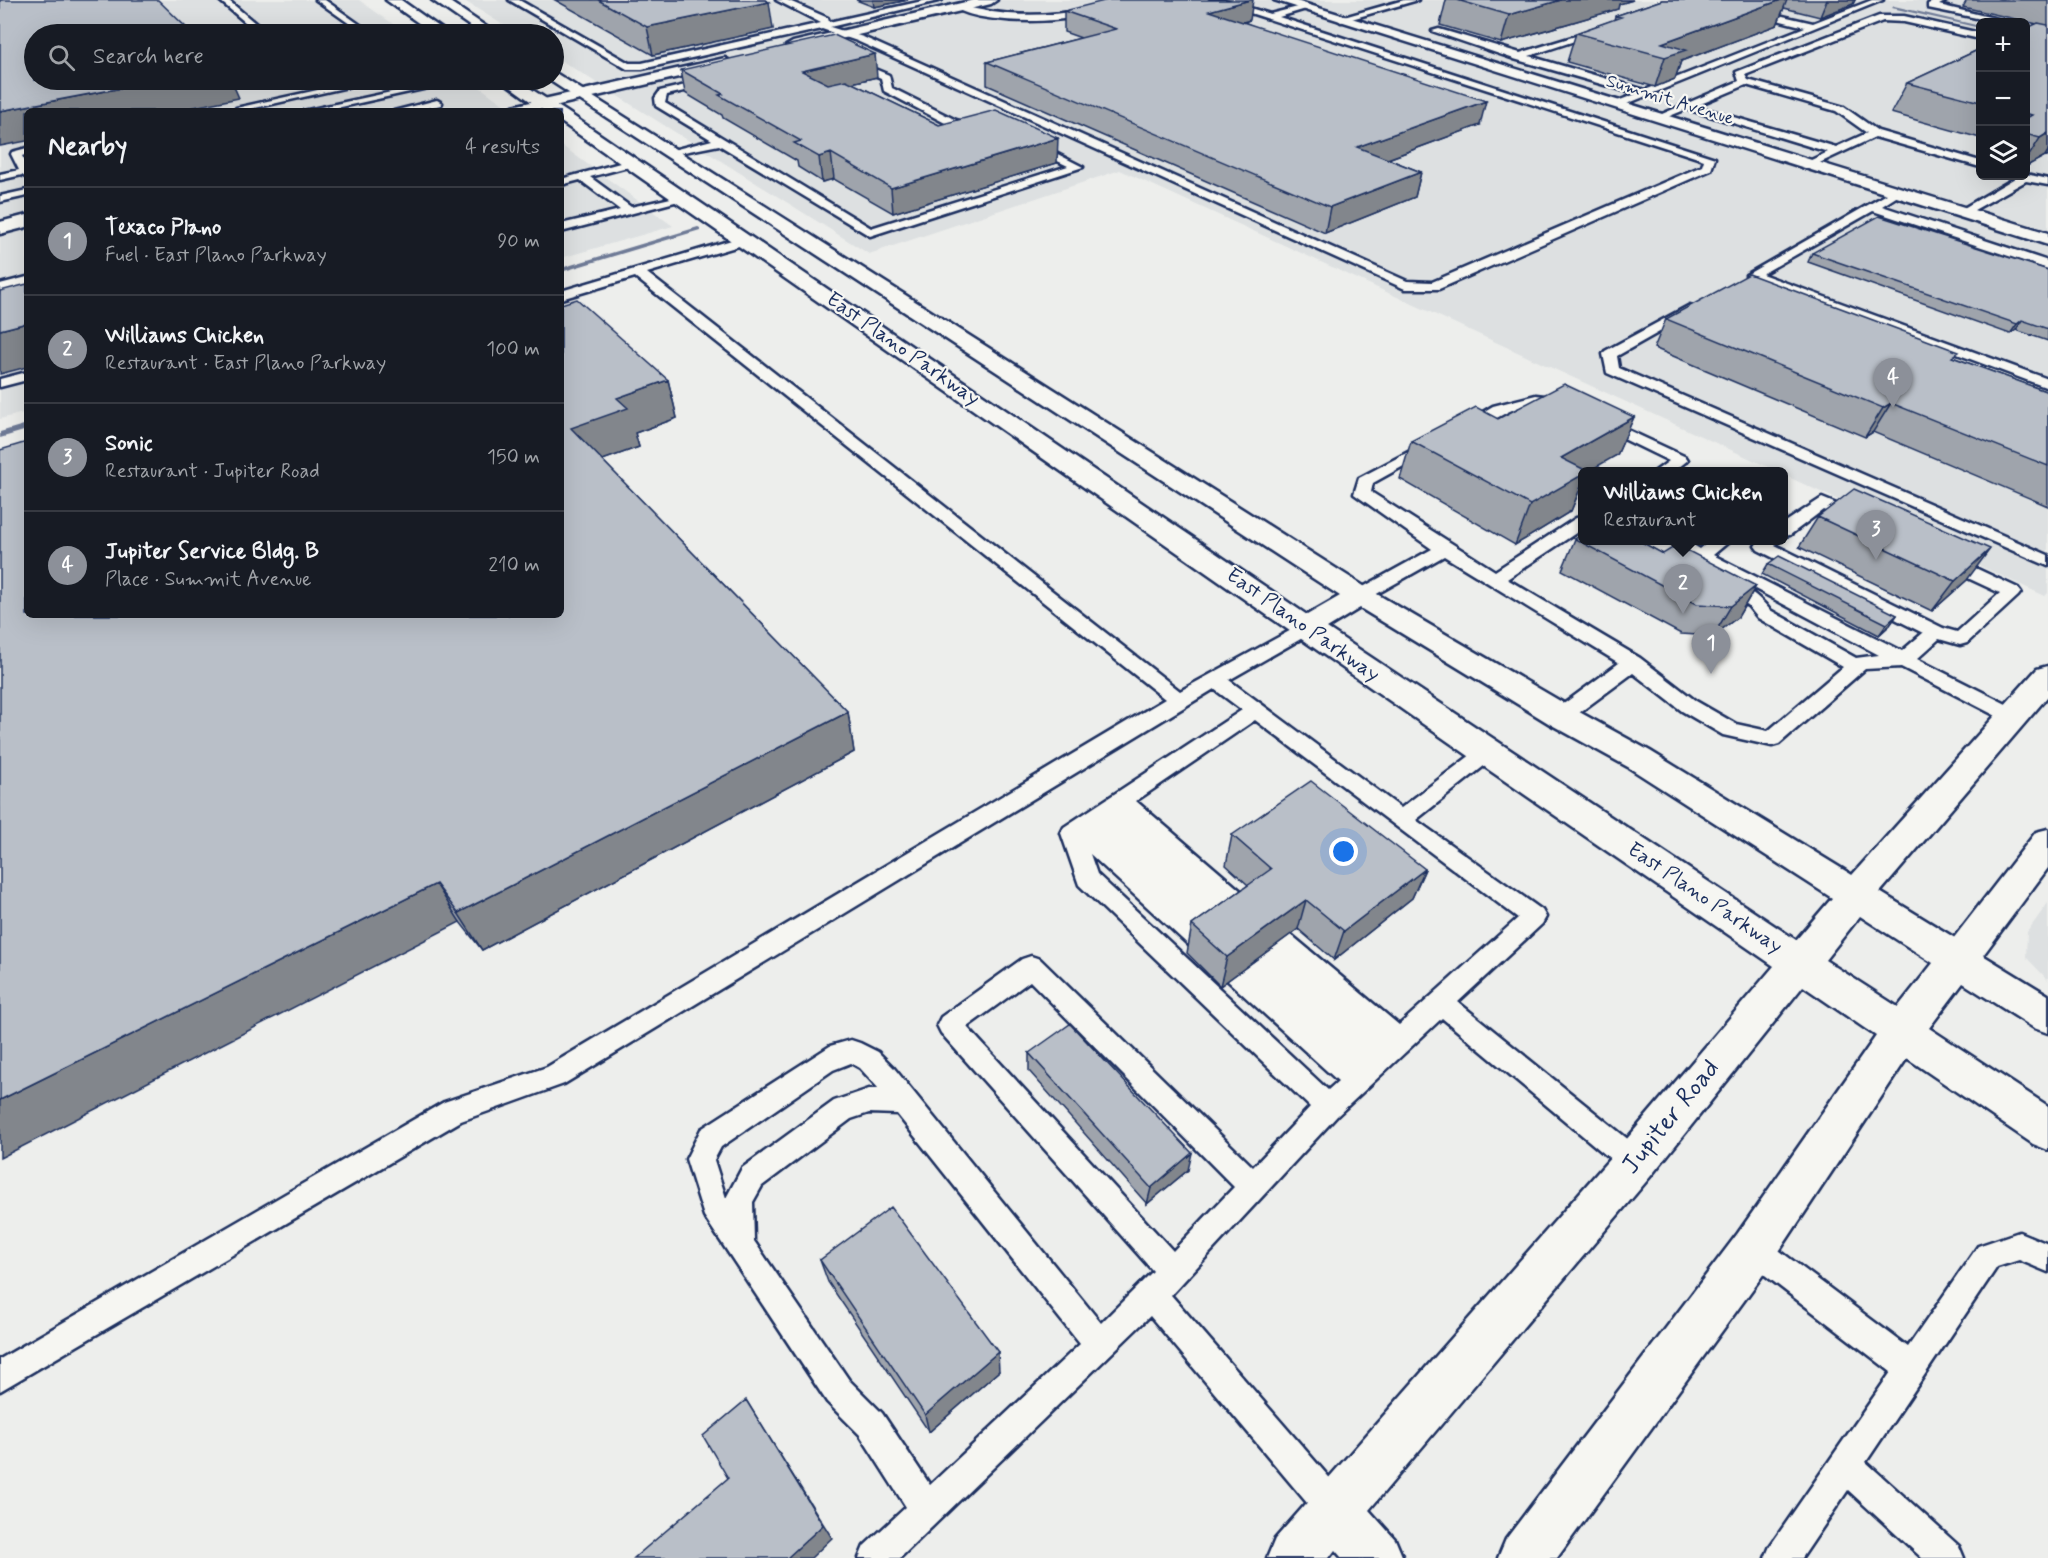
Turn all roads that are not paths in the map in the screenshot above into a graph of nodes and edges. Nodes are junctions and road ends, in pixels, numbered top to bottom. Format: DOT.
graph roads {
  1 [pos="223,0"];
  2 [pos="320,0"];
  3 [pos="392,0"];
  4 [pos="438,0"];
  5 [pos="513,0"];
  6 [pos="780,0"];
  7 [pos="938,0"];
  8 [pos="991,0"];
  9 [pos="1112,0"];
  10 [pos="1214,0"];
  11 [pos="1280,0"];
  12 [pos="1414,0"];
  13 [pos="1701,0"];
  14 [pos="1879,0"];
  15 [pos="1944,0"];
  16 [pos="1303,7"];
  17 [pos="959,8"];
  18 [pos="1270,17"];
  19 [pos="1987,18"];
  20 [pos="1341,19"];
  21 [pos="252,24"];
  22 [pos="355,24"];
  23 [pos="427,24"];
  24 [pos="475,24"];
  25 [pos="554,24"];
  26 [pos="826,25"];
  27 [pos="1609,26"];
  28 [pos="1813,27"];
  29 [pos="564,30"];
  30 [pos="844,34"];
  31 [pos="1976,35"];
  32 [pos="1408,40"];
  33 [pos="813,42"];
  34 [pos="829,49"];
  35 [pos="1521,56"];
  36 [pos="843,58"];
  37 [pos="655,63"];
  38 [pos="1491,66"];
  39 [pos="674,74"];
  40 [pos="720,80"];
  41 [pos="1745,82"];
  42 [pos="564,83"];
  43 [pos="327,90"];
  44 [pos="410,90"];
  45 [pos="523,90"];
  46 [pos="1647,94"];
  47 [pos="582,95"];
  48 [pos="437,103"];
  49 [pos="1619,104"];
  50 [pos="1687,106"];
  51 [pos="244,108"];
  52 [pos="323,108"];
  53 [pos="413,108"];
  54 [pos="551,108"];
  55 [pos="558,108"];
  56 [pos="564,117"];
  57 [pos="1660,117"];
  58 [pos="1692,127"];
  59 [pos="993,129"];
  60 [pos="1874,133"];
  61 [pos="720,141"];
  62 [pos="1024,141"];
  63 [pos="1662,142"];
  64 [pos="1838,151"];
  65 [pos="24,153"];
  66 [pos="673,153"];
  67 [pos="632,163"];
  68 [pos="1976,163"];
  69 [pos="1811,165"];
  70 [pos="24,168"];
  71 [pos="24,172"];
  72 [pos="581,176"];
  73 [pos="0,177"];
  74 [pos="2030,178"];
  75 [pos="2015,180"];
  76 [pos="564,181"];
  77 [pos="2048,182"];
  78 [pos="724,187"];
  79 [pos="1898,192"];
  80 [pos="24,194"];
  81 [pos="684,198"];
  82 [pos="0,199"];
  83 [pos="1873,207"];
  84 [pos="630,212"];
  85 [pos="1964,212"];
  86 [pos="24,222"];
  87 [pos="564,227"];
  88 [pos="0,228"];
  89 [pos="786,228"];
  90 [pos="2048,238"];
  91 [pos="746,240"];
  92 [pos="2048,264"];
  93 [pos="637,272"];
  94 [pos="24,282"];
  95 [pos="0,288"];
  96 [pos="564,294"];
  97 [pos="1701,303"];
  98 [pos="24,377"];
  99 [pos="0,383"];
  100 [pos="2048,384"];
  101 [pos="1669,467"];
  102 [pos="1578,525"];
  103 [pos="1788,528"];
  104 [pos="1875,528"];
  105 [pos="1673,545"];
  106 [pos="1681,545"];
  107 [pos="1716,545"];
  108 [pos="1766,545"];
  109 [pos="1444,549"];
  110 [pos="1928,552"];
  111 [pos="1701,556"];
  112 [pos="2048,561"];
  113 [pos="1495,579"];
  114 [pos="1360,596"];
  115 [pos="1306,628"];
  116 [pos="1936,632"];
  117 [pos="1904,660"];
  118 [pos="1633,663"];
  119 [pos="1856,666"];
  120 [pos="2048,676"];
  121 [pos="1215,679"];
  122 [pos="1179,700"];
  123 [pos="1256,710"];
  124 [pos="1561,716"];
  125 [pos="2013,716"];
  126 [pos="1487,753"];
  127 [pos="1099,815"];
  128 [pos="1401,820"];
  129 [pos="2048,842"];
  130 [pos="1857,894"];
  131 [pos="1959,959"];
  132 [pos="1799,961"];
  133 [pos="1441,1003"];
  134 [pos="2048,1016"];
  135 [pos="1903,1031"];
  136 [pos="1378,1061"];
  137 [pos="904,1102"];
  138 [pos="1328,1107"];
  139 [pos="2048,1130"];
  140 [pos="1635,1161"];
  141 [pos="1252,1186"];
  142 [pos="740,1245"];
  143 [pos="1754,1249"];
  144 [pos="2048,1258"];
  145 [pos="1173,1272"];
  146 [pos="1151,1295"];
  147 [pos="1100,1346"];
  148 [pos="1911,1368"];
  149 [pos="0,1376"];
  150 [pos="1845,1466"];
  151 [pos="927,1510"];
  152 [pos="1335,1510"];
  153 [pos="876,1558"];
  154 [pos="1294,1558"];
  155 [pos="1376,1558"];
  156 [pos="1525,1558"];
  157 [pos="1782,1558"];
  158 [pos="1947,1558"];
  1 -- 21 [label="lane"];
  2 -- 22 [label="lane"];
  3 -- 23 [label="main road"];
  4 -- 24 [label="main road"];
  5 -- 25 [label="lane"];
  6 -- 26 [label="lane"];
  7 -- 26 [label="lane"];
  8 -- 17 [label="main road"];
  9 -- 17 [label="lane"];
  10 -- 18 [label="lane"];
  11 -- 16 [label="main road, Summit Avenue"];
  12 -- 20 [label="lane"];
  13 -- 28 [label="lane"];
  14 -- 28 [label="lane"];
  15 -- 19 [label="lane"];
  16 -- 18 [label="lane"];
  16 -- 20 [label="main road, Summit Avenue"];
  17 -- 30 [label="main road"];
  18 -- 63 [label="lane"];
  20 -- 32 [label="main road, Summit Avenue"];
  26 -- 30 [label="lane"];
  26 -- 37 [label="lane"];
  27 -- 35 [label="lane"];
  28 -- 46 [label="lane"];
  29 -- 37 [label="lane"];
  30 -- 33 [label="main road"];
  30 -- 63 [label="lane"];
  31 -- 41 [label="lane"];
  32 -- 35 [label="lane"];
  32 -- 38 [label="main road, Summit Avenue"];
  33 -- 34 [label="lane"];
  33 -- 39 [label="main road"];
  35 -- 38 [label="lane"];
  35 -- 46 [label="lane"];
  36 -- 59 [label="lane"];
  37 -- 39 [label="lane"];
  38 -- 49 [label="main road, Summit Avenue"];
  39 -- 47 [label="main road"];
  40 -- 61 [label="lane"];
  41 -- 50 [label="lane"];
  41 -- 60 [label="lane"];
  42 -- 47 [label="main road, East Plano Parkway"];
  43 -- 51 [label="lane"];
  44 -- 52 [label="lane"];
  45 -- 54 [label="main road, East Plano Parkway"];
  46 -- 49 [label="lane"];
  47 -- 55 [label="main road"];
  47 -- 66 [label="main road, East Plano Parkway"];
  48 -- 53 [label="lane"];
  49 -- 57 [label="main road, Summit Avenue"];
  50 -- 57 [label="lane"];
  50 -- 64 [label="lane"];
  56 -- 67 [label="main road, East Plano Parkway"];
  57 -- 58 [label="main road, Summit Avenue"];
  58 -- 63 [label="lane"];
  58 -- 69 [label="main road, Summit Avenue"];
  60 -- 64 [label="lane"];
  60 -- 68 [label="lane"];
  61 -- 62 [label="lane"];
  61 -- 66 [label="lane"];
  64 -- 69 [label="lane"];
  65 -- 70 [label="lane"];
  66 -- 67 [label="main road"];
  66 -- 78 [label="main road, East Plano Parkway"];
  67 -- 72 [label="lane"];
  67 -- 81 [label="main road, East Plano Parkway"];
  69 -- 79 [label="main road, Summit Avenue"];
  71 -- 73 [label="lane"];
  72 -- 76 [label="lane"];
  72 -- 84 [label="lane"];
  74 -- 77 [label="lane"];
  75 -- 85 [label="lane"];
  78 -- 81 [label="main road"];
  78 -- 89 [label="main road, East Plano Parkway"];
  79 -- 83 [label="lane"];
  79 -- 85 [label="main road, Summit Avenue"];
  80 -- 82 [label="lane"];
  81 -- 84 [label="lane"];
  81 -- 91 [label="main road, East Plano Parkway"];
  83 -- 92 [label="lane"];
  83 -- 100 [label="lane"];
  84 -- 87 [label="lane"];
  85 -- 90 [label="main road, Summit Avenue"];
  86 -- 88 [label="main road"];
  89 -- 91 [label="main road"];
  89 -- 114 [label="main road, East Plano Parkway"];
  91 -- 93 [label="lane"];
  91 -- 115 [label="main road, East Plano Parkway"];
  93 -- 96 [label="lane"];
  93 -- 122 [label="lane"];
  94 -- 95 [label="lane"];
  97 -- 112 [label="lane"];
  98 -- 99 [label="lane"];
  101 -- 109 [label="lane"];
  102 -- 113 [label="lane"];
  103 -- 104 [label="lane"];
  105 -- 119 [label="lane"];
  106 -- 111 [label="lane"];
  107 -- 111 [label="lane"];
  108 -- 116 [label="lane"];
  109 -- 113 [label="lane"];
  109 -- 114 [label="lane"];
  110 -- 116 [label="lane"];
  111 -- 117 [label="lane"];
  113 -- 118 [label="lane"];
  114 -- 115 [label="main road"];
  114 -- 124 [label="main road, East Plano Parkway"];
  115 -- 121 [label="lane"];
  115 -- 126 [label="main road, East Plano Parkway"];
  116 -- 117 [label="lane"];
  117 -- 119 [label="lane"];
  117 -- 125 [label="lane"];
  118 -- 119 [label="lane"];
  118 -- 124 [label="lane"];
  120 -- 125 [label="main road, Jupiter Road"];
  121 -- 122 [label="lane"];
  121 -- 123 [label="lane"];
  122 -- 149 [label="lane"];
  123 -- 127 [label="lane"];
  123 -- 128 [label="lane"];
  124 -- 130 [label="main road, East Plano Parkway"];
  125 -- 130 [label="main road, Jupiter Road"];
  126 -- 128 [label="lane"];
  126 -- 132 [label="main road, East Plano Parkway"];
  127 -- 127 [label="lane"];
  127 -- 138 [label="lane"];
  128 -- 133 [label="lane"];
  129 -- 131 [label="main road"];
  130 -- 131 [label="main road, East Plano Parkway"];
  130 -- 132 [label="main road, Jupiter Road"];
  131 -- 134 [label="main road, East Plano Parkway"];
  131 -- 135 [label="main road"];
  132 -- 135 [label="main road, East Plano Parkway"];
  132 -- 140 [label="main road, Jupiter Road"];
  133 -- 136 [label="lane"];
  133 -- 140 [label="lane"];
  135 -- 139 [label="main road, East Plano Parkway"];
  135 -- 143 [label="main road"];
  136 -- 136 [label="lane"];
  136 -- 138 [label="lane"];
  137 -- 142 [label="lane"];
  137 -- 142 [label="lane"];
  137 -- 147 [label="lane"];
  138 -- 141 [label="lane"];
  140 -- 152 [label="main road, Jupiter Road"];
  141 -- 145 [label="lane"];
  141 -- 145 [label="lane"];
  142 -- 151 [label="lane"];
  143 -- 148 [label="lane"];
  143 -- 156 [label="main road"];
  144 -- 148 [label="lane"];
  145 -- 146 [label="lane"];
  146 -- 147 [label="lane"];
  146 -- 152 [label="lane"];
  147 -- 151 [label="lane"];
  148 -- 150 [label="lane"];
  150 -- 157 [label="lane"];
  150 -- 158 [label="lane"];
  151 -- 153 [label="lane"];
  152 -- 154 [label="main road, Jupiter Road"];
  152 -- 155 [label="main road"];
}
